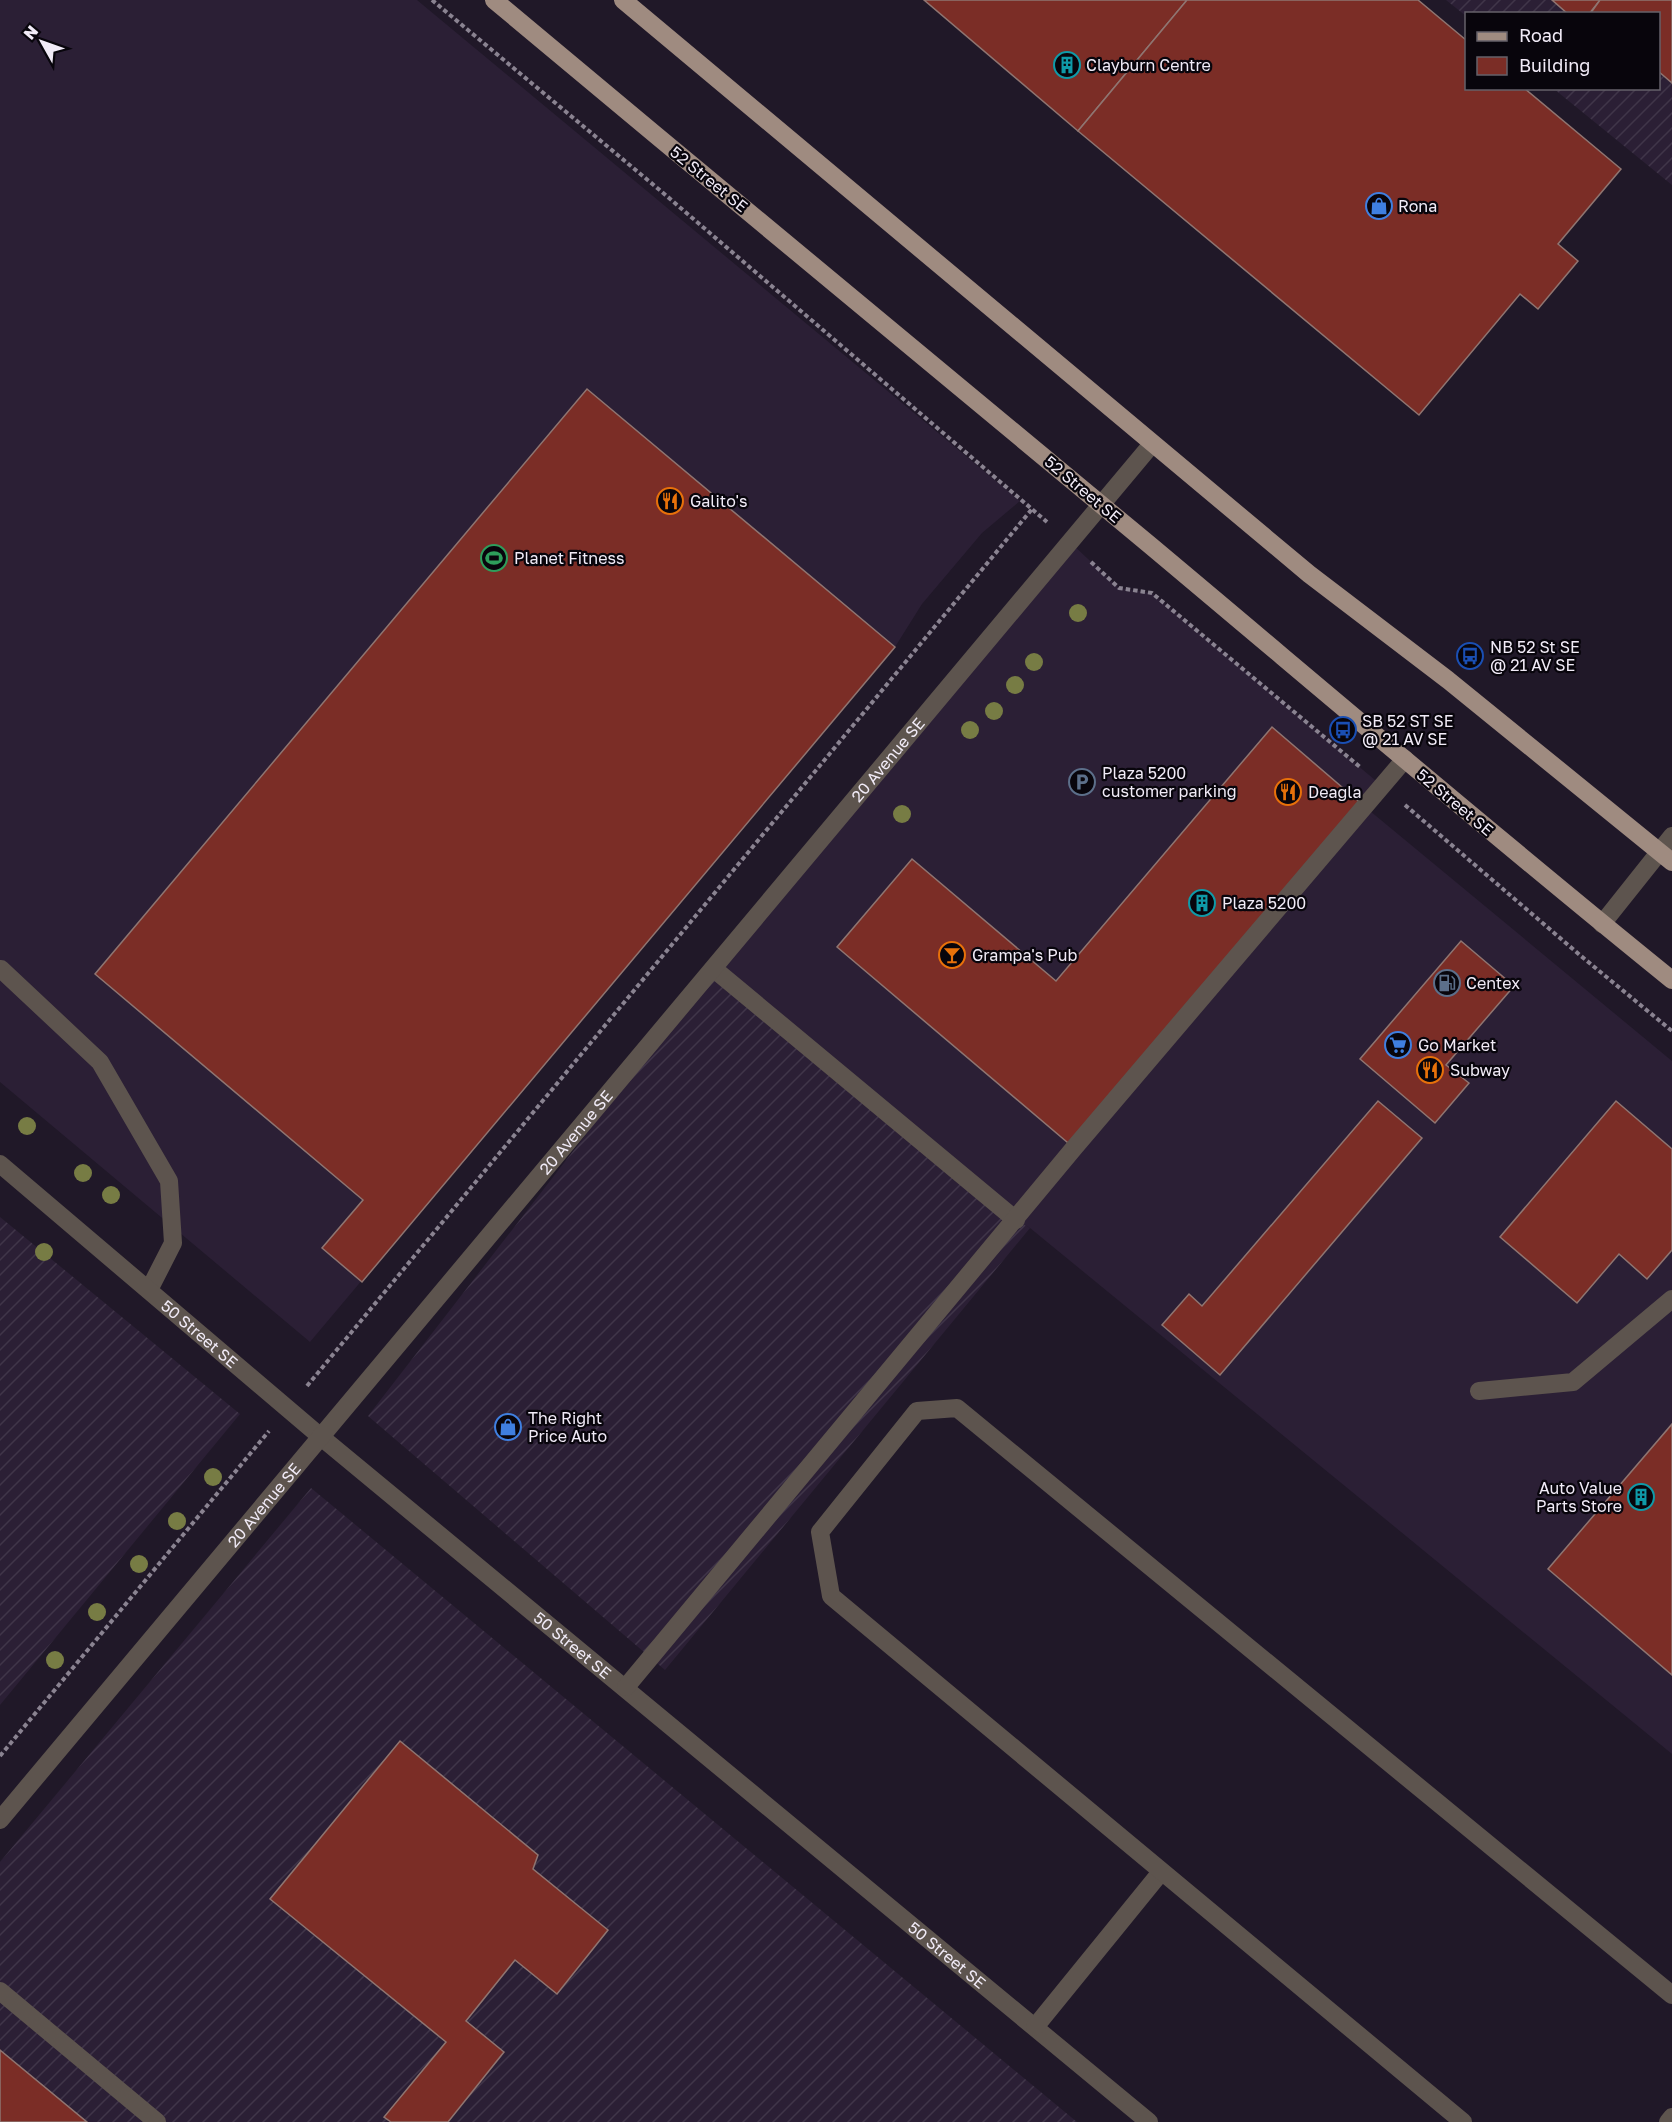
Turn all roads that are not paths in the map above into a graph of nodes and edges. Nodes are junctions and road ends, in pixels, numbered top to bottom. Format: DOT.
graph roads {
  1 [pos="494,0"];
  2 [pos="623,0"];
  3 [pos="1152,444"];
  4 [pos="1102,506"];
  5 [pos="1404,759"];
  6 [pos="1672,836"];
  7 [pos="1665,857"];
  8 [pos="1602,924"];
  9 [pos="0,969"];
  10 [pos="714,969"];
  11 [pos="1672,980"];
  12 [pos="0,1164"];
  13 [pos="1016,1220"];
  14 [pos="149,1290"];
  15 [pos="1672,1299"];
  16 [pos="1479,1391"];
  17 [pos="321,1437"];
  18 [pos="626,1687"];
  19 [pos="0,1820"];
  20 [pos="1161,1872"];
  21 [pos="0,1991"];
  22 [pos="1672,1995"];
  23 [pos="1035,2027"];
  24 [pos="1672,2117"];
  25 [pos="157,2122"];
  26 [pos="1149,2122"];
  27 [pos="1463,2122"];
  28 [pos="1668,2122"];
  1 -- 4 [label="main road, 52 Street SE"];
  2 -- 3 [label="main road"];
  3 -- 4 [label="street, 20 Avenue SE"];
  3 -- 7 [label="main road"];
  4 -- 5 [label="main road, 52 Street SE"];
  4 -- 10 [label="street, 20 Avenue SE"];
  5 -- 8 [label="main road, 52 Street SE"];
  5 -- 13 [label="street"];
  6 -- 7 [label="street"];
  7 -- 8 [label="street"];
  8 -- 11 [label="main road, 52 Street SE"];
  9 -- 14 [label="street"];
  10 -- 13 [label="street"];
  10 -- 17 [label="street, 20 Avenue SE"];
  12 -- 14 [label="street, 50 Street SE"];
  13 -- 18 [label="street"];
  14 -- 17 [label="street, 50 Street SE"];
  15 -- 16 [label="street"];
  17 -- 18 [label="street, 50 Street SE"];
  17 -- 19 [label="street, 20 Avenue SE"];
  18 -- 23 [label="street, 50 Street SE"];
  20 -- 22 [label="street"];
  20 -- 23 [label="street"];
  20 -- 27 [label="street"];
  21 -- 25 [label="street"];
  23 -- 26 [label="street, 50 Street SE"];
  24 -- 28 [label="street"];
}
